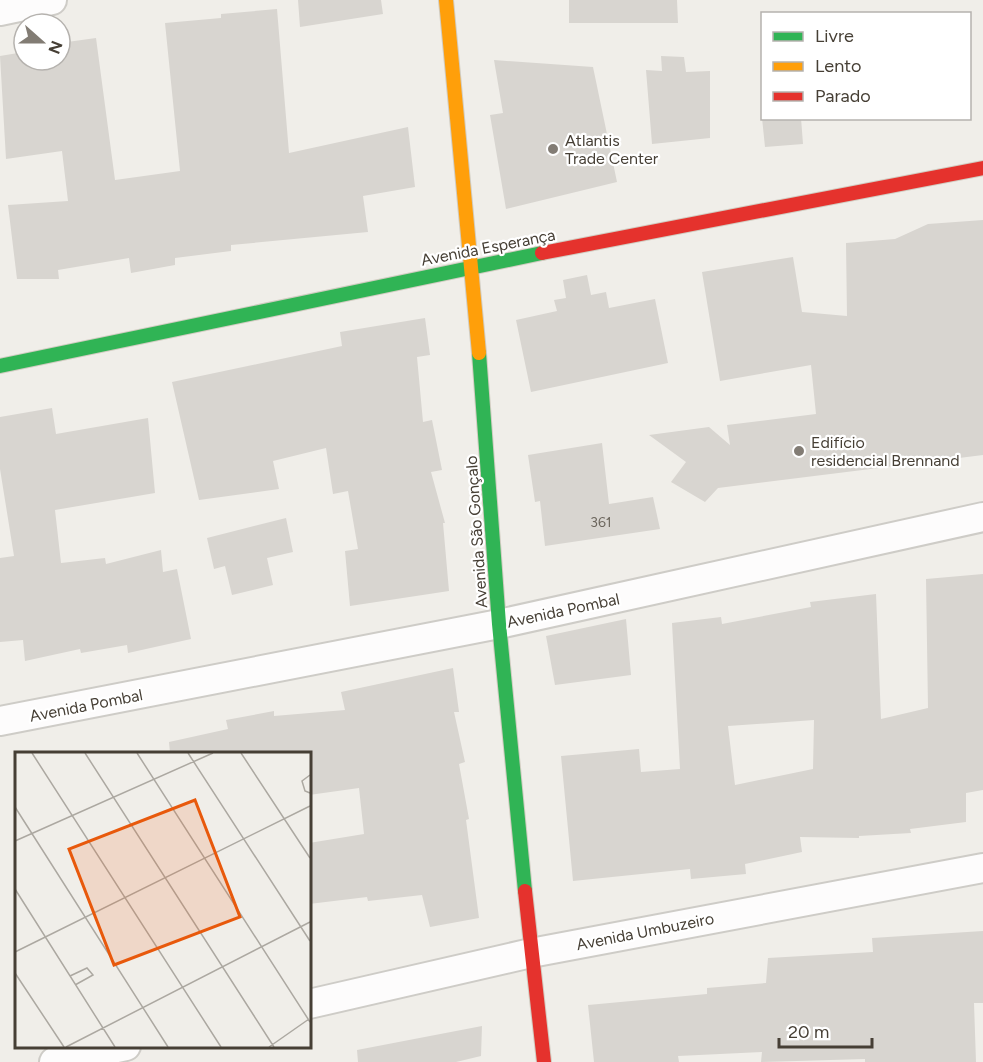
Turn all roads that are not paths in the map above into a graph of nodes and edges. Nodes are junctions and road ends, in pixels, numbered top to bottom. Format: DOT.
graph roads {
  1 [pos="52,0"];
  2 [pos="446,0"];
  3 [pos="0,11"];
  4 [pos="983,168"];
  5 [pos="472,266"];
  6 [pos="0,366"];
  7 [pos="983,517"];
  8 [pos="499,624"];
  9 [pos="0,721"];
  10 [pos="983,868"];
  11 [pos="531,953"];
  12 [pos="310,1004"];
  13 [pos="122,1047"];
  14 [pos="54,1062"];
  15 [pos="544,1062"];
  1 -- 3 [label="street"];
  2 -- 5 [label="street, Avenida São Gonçalo"];
  4 -- 5 [label="street, Avenida Esperança"];
  5 -- 6 [label="street, Avenida Esperança"];
  5 -- 8 [label="street, Avenida São Gonçalo"];
  7 -- 8 [label="street, Avenida Pombal"];
  8 -- 9 [label="street, Avenida Pombal"];
  8 -- 11 [label="street, Avenida São Gonçalo"];
  10 -- 11 [label="street, Avenida Umbuzeiro"];
  11 -- 12 [label="street, Avenida Umbuzeiro"];
  11 -- 15 [label="street, Avenida São Gonçalo"];
  13 -- 14 [label="street"];
}
